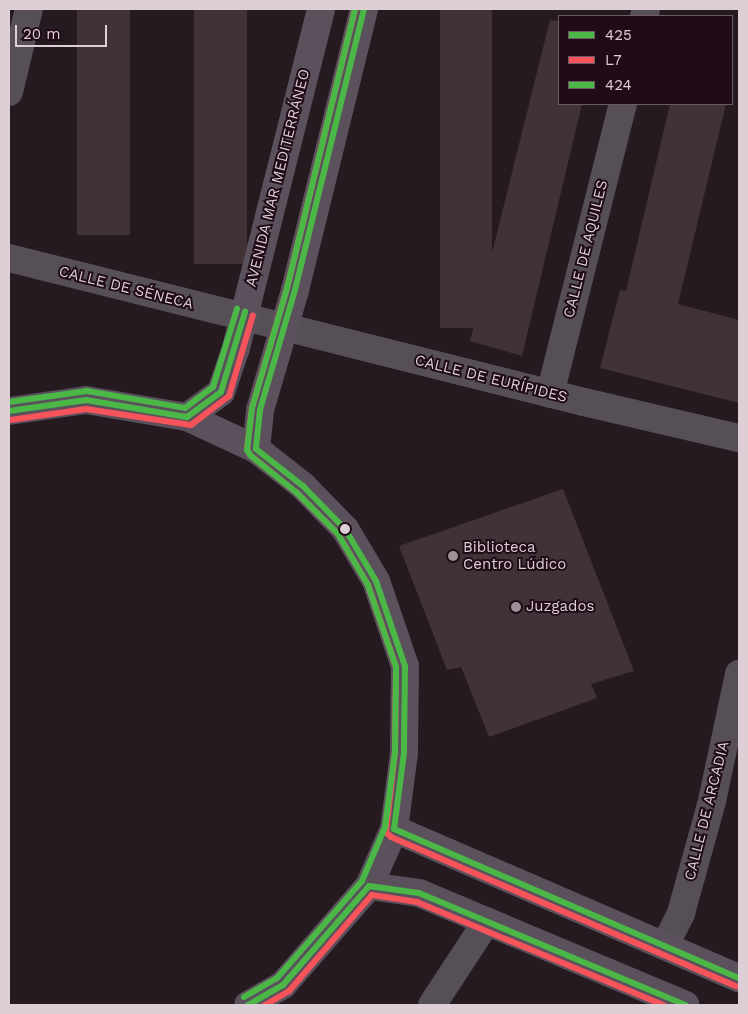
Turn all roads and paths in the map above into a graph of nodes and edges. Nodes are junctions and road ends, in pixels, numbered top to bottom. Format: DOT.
graph roads {
  1 [pos="29,9"];
  2 [pos="320,9"];
  3 [pos="364,9"];
  4 [pos="9,92"];
  5 [pos="622,105"];
  6 [pos="9,258"];
  7 [pos="244,317"];
  8 [pos="285,327"];
  9 [pos="550,394"];
  10 [pos="9,411"];
  11 [pos="188,417"];
  12 [pos="739,438"];
  13 [pos="256,449"];
  14 [pos="739,674"];
  15 [pos="394,829"];
  16 [pos="368,886"];
  17 [pos="487,921"];
  18 [pos="664,946"];
  19 [pos="739,978"];
  20 [pos="248,1005"];
  21 [pos="432,1005"];
  22 [pos="685,1005"];
  1 -- 4 [label="street"];
  2 -- 7 [label="street, AVENIDA MAR MEDITERRÁNEO"];
  3 -- 8 [label="street"];
  5 -- 9 [label="street, CALLE DE AQUILES"];
  6 -- 7 [label="street, CALLE DE SÉNECA"];
  7 -- 8 [label="street, CALLE DE EURÍPIDES"];
  7 -- 11 [label="street, AVENIDA MAR MEDITERRÁNEO"];
  8 -- 9 [label="street, CALLE DE EURÍPIDES"];
  8 -- 13 [label="street"];
  9 -- 12 [label="street, CALLE DE EURÍPIDES"];
  10 -- 11 [label="street"];
  11 -- 13 [label="street"];
  13 -- 15 [label="street"];
  14 -- 18 [label="street, CALLE DE ARCADIA"];
  15 -- 16 [label="street"];
  15 -- 18 [label="street"];
  16 -- 17 [label="street"];
  16 -- 20 [label="street"];
  17 -- 21 [label="street"];
  17 -- 22 [label="street"];
  18 -- 19 [label="street"];
}
